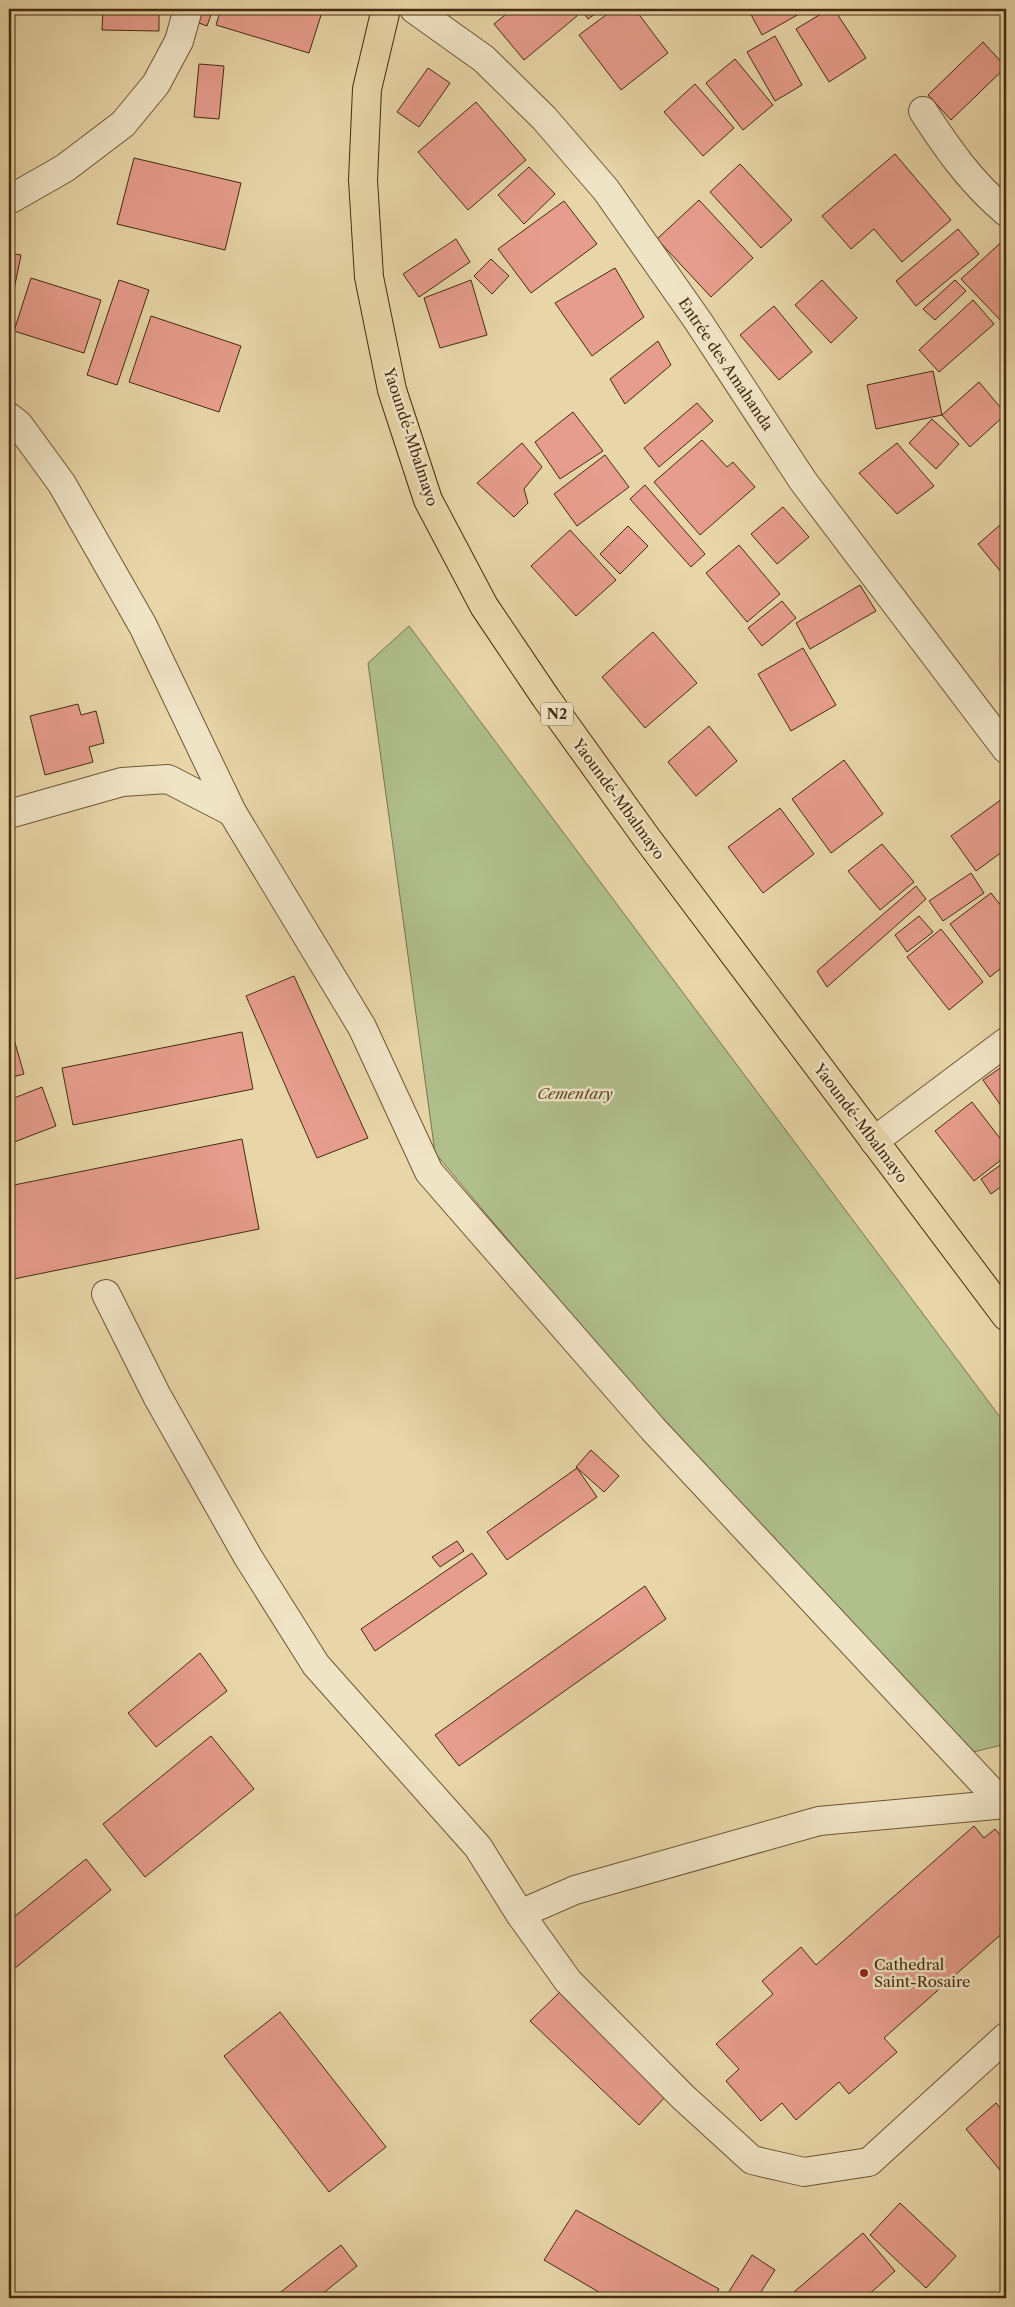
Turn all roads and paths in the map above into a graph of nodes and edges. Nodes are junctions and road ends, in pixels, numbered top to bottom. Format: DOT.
graph roads {
  1 [pos="188,9"];
  2 [pos="386,9"];
  3 [pos="414,9"];
  4 [pos="923,111"];
  5 [pos="9,200"];
  6 [pos="1006,212"];
  7 [pos="9,417"];
  8 [pos="1006,749"];
  9 [pos="232,812"];
  10 [pos="9,814"];
  11 [pos="1006,1042"];
  12 [pos="874,1141"];
  13 [pos="106,1294"];
  14 [pos="1006,1316"];
  15 [pos="1005,1804"];
  16 [pos="520,1914"];
  17 [pos="1006,2037"];
  1 -- 5 [label="street"];
  2 -- 12 [label="highway, Yaoundé-Mbalmayo / N2"];
  3 -- 8 [label="street, Entrée des Amahanda"];
  4 -- 6 [label="street"];
  7 -- 9 [label="street"];
  9 -- 10 [label="street"];
  9 -- 15 [label="street"];
  11 -- 12 [label="street"];
  12 -- 14 [label="highway, Yaoundé-Mbalmayo / N2"];
  13 -- 16 [label="street"];
  15 -- 16 [label="street"];
  16 -- 17 [label="street"];
}
